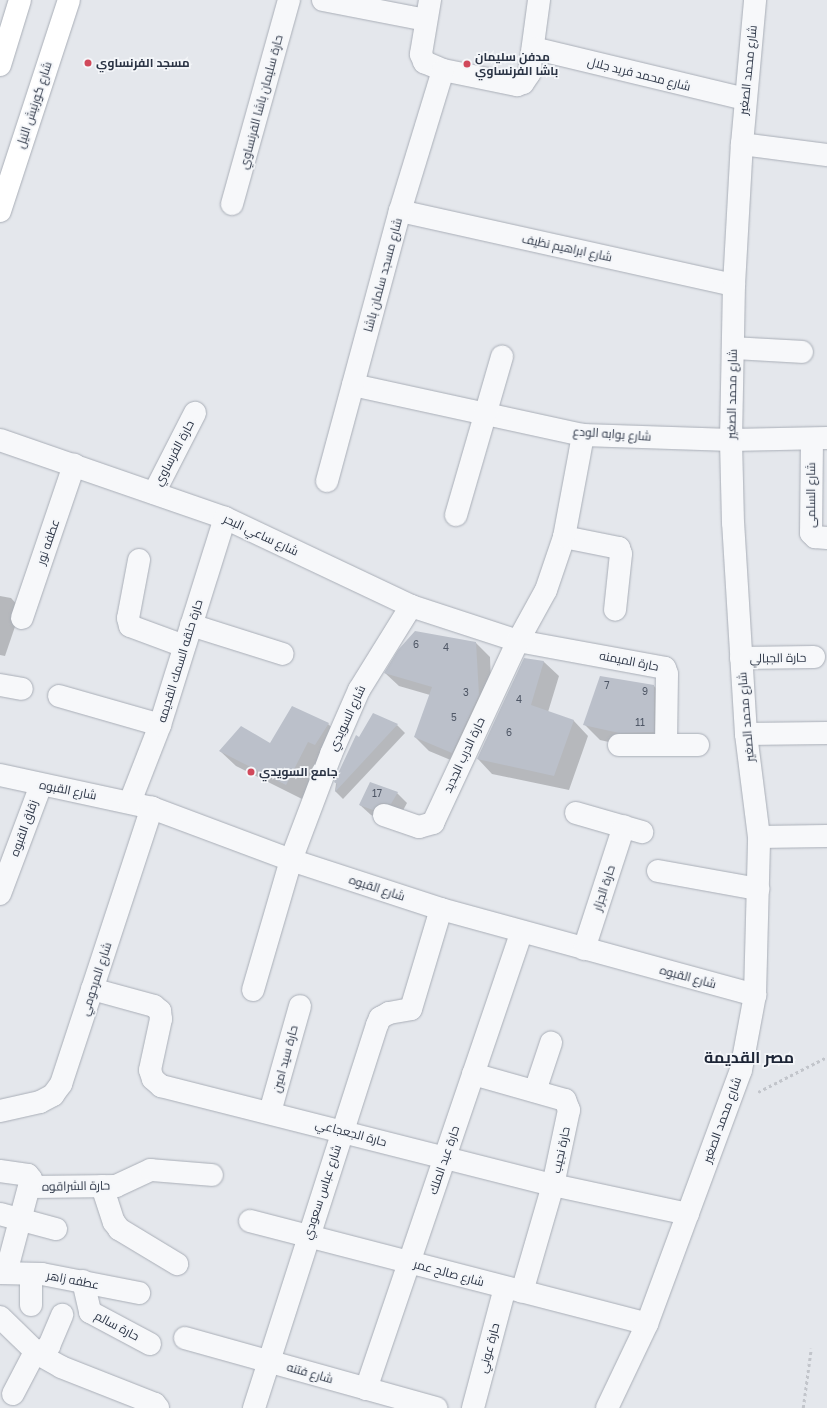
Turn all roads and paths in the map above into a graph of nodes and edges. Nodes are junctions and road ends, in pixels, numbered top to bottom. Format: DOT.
graph roads {
  1 [pos="20,0"];
  2 [pos="69,0"];
  3 [pos="289,0"];
  4 [pos="323,0"];
  5 [pos="539,0"];
  6 [pos="755,0"];
  7 [pos="428,10"];
  8 [pos="533,48"];
  9 [pos="0,65"];
  10 [pos="443,70"];
  11 [pos="745,99"];
  12 [pos="742,144"];
  13 [pos="827,155"];
  14 [pos="232,204"];
  15 [pos="0,211"];
  16 [pos="400,211"];
  17 [pos="734,286"];
  18 [pos="733,348"];
  19 [pos="802,352"];
  20 [pos="502,358"];
  21 [pos="353,385"];
  22 [pos="195,414"];
  23 [pos="485,414"];
  24 [pos="583,435"];
  25 [pos="819,438"];
  26 [pos="0,440"];
  27 [pos="731,440"];
  28 [pos="74,465"];
  29 [pos="327,480"];
  30 [pos="154,493"];
  31 [pos="456,515"];
  32 [pos="225,518"];
  33 [pos="564,536"];
  34 [pos="827,538"];
  35 [pos="139,560"];
  36 [pos="411,606"];
  37 [pos="615,610"];
  38 [pos="22,618"];
  39 [pos="191,625"];
  40 [pos="518,641"];
  41 [pos="184,646"];
  42 [pos="283,654"];
  43 [pos="814,657"];
  44 [pos="742,658"];
  45 [pos="0,685"];
  46 [pos="22,689"];
  47 [pos="59,696"];
  48 [pos="160,725"];
  49 [pos="827,733"];
  50 [pos="746,734"];
  51 [pos="619,745"];
  52 [pos="666,745"];
  53 [pos="698,745"];
  54 [pos="0,775"];
  55 [pos="40,785"];
  56 [pos="130,802"];
  57 [pos="152,808"];
  58 [pos="576,813"];
  59 [pos="384,815"];
  60 [pos="759,836"];
  61 [pos="827,836"];
  62 [pos="291,860"];
  63 [pos="658,871"];
  64 [pos="758,889"];
  65 [pos="0,894"];
  66 [pos="441,908"];
  67 [pos="522,932"];
  68 [pos="584,949"];
  69 [pos="92,989"];
  70 [pos="253,990"];
  71 [pos="756,995"];
  72 [pos="300,1006"];
  73 [pos="551,1043"];
  74 [pos="827,1057"];
  75 [pos="473,1074"];
  76 [pos="781,1082"];
  77 [pos="535,1091"];
  78 [pos="0,1111"];
  79 [pos="270,1112"];
  80 [pos="342,1130"];
  81 [pos="444,1158"];
  82 [pos="0,1171"];
  83 [pos="212,1175"];
  84 [pos="553,1185"];
  85 [pos="102,1186"];
  86 [pos="31,1187"];
  87 [pos="0,1214"];
  88 [pos="688,1214"];
  89 [pos="22,1219"];
  90 [pos="250,1221"];
  91 [pos="56,1229"];
  92 [pos="308,1237"];
  93 [pos="409,1262"];
  94 [pos="177,1264"];
  95 [pos="3,1273"];
  96 [pos="31,1274"];
  97 [pos="83,1281"];
  98 [pos="514,1290"];
  99 [pos="139,1293"];
  100 [pos="31,1305"];
  101 [pos="62,1315"];
  102 [pos="0,1317"];
  103 [pos="647,1324"];
  104 [pos="185,1338"];
  105 [pos="150,1344"];
  106 [pos="811,1349"];
  107 [pos="37,1353"];
  108 [pos="270,1361"];
  109 [pos="366,1389"];
  110 [pos="13,1394"];
  111 [pos="158,1408"];
  112 [pos="254,1408"];
  113 [pos="436,1408"];
  114 [pos="473,1408"];
  115 [pos="608,1408"];
  116 [pos="803,1408"];
  1 -- 9 [label="highway"];
  2 -- 15 [label="highway, شارع كورنيش النيل"];
  3 -- 14 [label="street, حارة سليمان باشا الفرنساوي"];
  4 -- 7 [label="street"];
  5 -- 8 [label="street"];
  6 -- 11 [label="street, شارع محمد الصغير"];
  7 -- 10 [label="street"];
  8 -- 10 [label="street"];
  8 -- 11 [label="street, شارع محمد فريد جلال"];
  10 -- 16 [label="street, شارع مسجد سلمان باشا"];
  11 -- 12 [label="street, شارع محمد الصغير"];
  12 -- 13 [label="street"];
  12 -- 17 [label="street, شارع محمد الصغير"];
  16 -- 17 [label="street, شارع ابراهيم نظيف"];
  16 -- 21 [label="street, شارع مسجد سلمان باشا"];
  17 -- 18 [label="street, شارع محمد الصغير"];
  18 -- 19 [label="street"];
  18 -- 27 [label="street, شارع محمد الصغير"];
  20 -- 23 [label="street"];
  21 -- 23 [label="street, شارع بوابه الودع"];
  21 -- 29 [label="street, شارع مسجد سلمان باشا"];
  22 -- 30 [label="street, حارة الفرساوي"];
  23 -- 24 [label="street, شارع بوابه الودع"];
  23 -- 31 [label="street"];
  24 -- 27 [label="street, شارع بوابه الودع"];
  24 -- 33 [label="street, حارة الدرب الجديد"];
  25 -- 27 [label="street, شارع بوابه الودع"];
  25 -- 34 [label="street, شارع السلمى"];
  26 -- 28 [label="street, شارع ساعي البحر"];
  27 -- 44 [label="street, شارع محمد الصغير"];
  28 -- 30 [label="street, شارع ساعي البحر"];
  28 -- 38 [label="street, عطفه نور"];
  30 -- 32 [label="street, شارع ساعي البحر"];
  32 -- 36 [label="street, شارع ساعي البحر"];
  32 -- 39 [label="street, حارة حلقه السمك القديمه"];
  33 -- 37 [label="street"];
  33 -- 40 [label="street, حارة الدرب الجديد"];
  35 -- 41 [label="street"];
  36 -- 40 [label="street, شارع ساعي البحر"];
  36 -- 62 [label="street, شارع السويدي"];
  39 -- 41 [label="street, حارة حلقه السمك القديمه"];
  39 -- 42 [label="street"];
  40 -- 52 [label="street, حارة الميمنه"];
  40 -- 59 [label="street, حارة الدرب الجديد"];
  41 -- 48 [label="street, حارة حلقه السمك القديمه"];
  43 -- 44 [label="street, حارة الجبالي"];
  44 -- 50 [label="street, شارع محمد الصغير"];
  45 -- 46 [label="street"];
  47 -- 48 [label="street"];
  48 -- 56 [label="street, حارة حلقه السمك القديمه"];
  49 -- 50 [label="street"];
  50 -- 60 [label="street, شارع محمد الصغير"];
  51 -- 52 [label="street"];
  52 -- 53 [label="street"];
  54 -- 55 [label="street, شارع القبوه"];
  55 -- 56 [label="street, شارع القبوه"];
  55 -- 65 [label="street, زقاق القبوه"];
  56 -- 57 [label="street, شارع القبوه"];
  57 -- 62 [label="street, شارع القبوه"];
  57 -- 69 [label="street, شارع المرحومي"];
  58 -- 68 [label="street, حارة الجزار"];
  60 -- 61 [label="street"];
  60 -- 64 [label="street, شارع محمد الصغير"];
  62 -- 66 [label="street, شارع القبوه"];
  62 -- 70 [label="street, شارع السويدي"];
  63 -- 64 [label="street"];
  64 -- 71 [label="street, شارع محمد الصغير"];
  66 -- 67 [label="street, شارع القبوه"];
  66 -- 80 [label="street, شارع عباس سعودي"];
  67 -- 68 [label="street, شارع القبوه"];
  67 -- 75 [label="street, حارة عبد الملك"];
  68 -- 71 [label="street, شارع القبوه"];
  69 -- 78 [label="street, شارع المرحومي"];
  69 -- 79 [label="street, حارة الجعجاعي"];
  71 -- 88 [label="street, شارع محمد الصغير"];
  72 -- 79 [label="street, حارة سيد امين"];
  73 -- 77 [label="street"];
  74 -- 76 [label="path"];
  75 -- 77 [label="street, حارة نجيب"];
  75 -- 81 [label="street, حارة عبد الملك"];
  77 -- 84 [label="street, حارة نجيب"];
  79 -- 80 [label="street, حارة الجعجاعي"];
  80 -- 81 [label="street, حارة الجعجاعي"];
  80 -- 92 [label="street, شارع عباس سعودي"];
  81 -- 84 [label="street, حارة الجعجاعي"];
  81 -- 93 [label="street, حارة عبد الملك"];
  82 -- 86 [label="street, حارة الشراقوه"];
  83 -- 85 [label="street, حارة الشراقوه"];
  84 -- 88 [label="street, حارة الجعجاعي"];
  84 -- 98 [label="street, حارة نجيب"];
  85 -- 86 [label="street, حارة الشراقوه"];
  85 -- 94 [label="street"];
  86 -- 89 [label="street, حارة الشراقوه"];
  87 -- 89 [label="street"];
  88 -- 103 [label="street, شارع محمد الصغير"];
  89 -- 91 [label="street"];
  89 -- 95 [label="street, حارة الشراقوه"];
  90 -- 92 [label="street, شارع صالح عمر"];
  92 -- 93 [label="street, شارع صالح عمر"];
  92 -- 108 [label="street, شارع عباس سعودي"];
  93 -- 98 [label="street, شارع صالح عمر"];
  93 -- 109 [label="street, حارة عبد الملك"];
  95 -- 96 [label="street, عطفه زاهر"];
  96 -- 97 [label="street, عطفه زاهر"];
  96 -- 100 [label="street"];
  97 -- 99 [label="street, عطفه زاهر"];
  97 -- 105 [label="street, حارة سالم"];
  98 -- 103 [label="street, شارع صالح عمر"];
  98 -- 114 [label="street, حارة عوني"];
  101 -- 107 [label="street"];
  102 -- 107 [label="street"];
  103 -- 115 [label="street, شارع محمد الصغير"];
  104 -- 108 [label="street, شارع فتنه"];
  106 -- 116 [label="path"];
  107 -- 110 [label="street"];
  107 -- 111 [label="street"];
  108 -- 109 [label="street, شارع فتنه"];
  108 -- 112 [label="street, شارع عباس سعودي"];
  109 -- 113 [label="street, شارع فتنه"];
}
